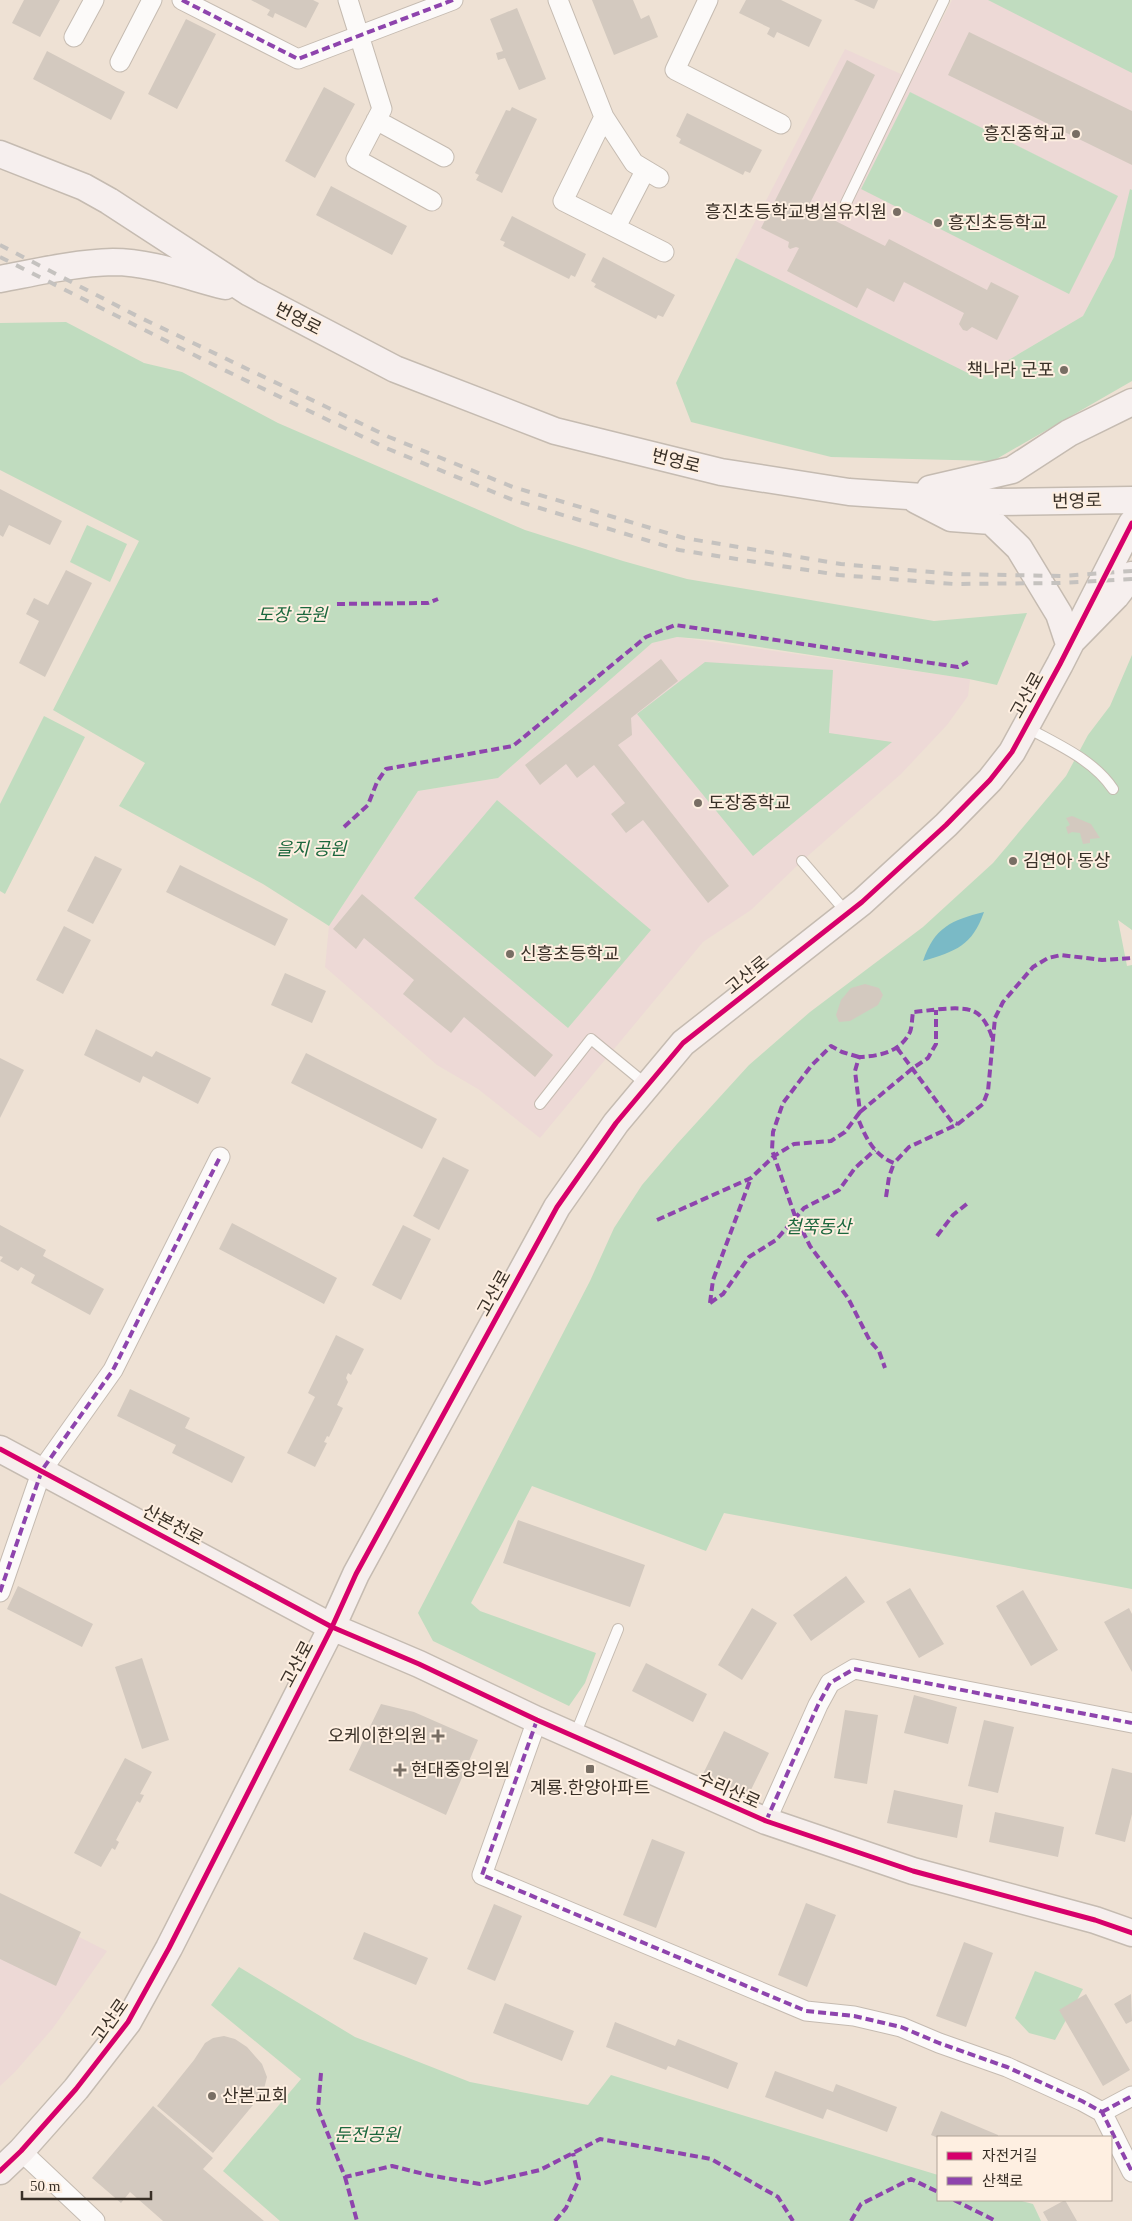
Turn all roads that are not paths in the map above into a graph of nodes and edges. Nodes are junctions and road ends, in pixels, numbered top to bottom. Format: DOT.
graph roads {
  1 [pos="94,0"];
  2 [pos="152,0"];
  3 [pos="182,0"];
  4 [pos="348,0"];
  5 [pos="453,0"];
  6 [pos="558,0"];
  7 [pos="708,0"];
  8 [pos="944,0"];
  9 [pos="359,35"];
  10 [pos="74,37"];
  11 [pos="120,62"];
  12 [pos="604,118"];
  13 [pos="376,120"];
  14 [pos="781,124"];
  15 [pos="0,154"];
  16 [pos="444,157"];
  17 [pos="432,201"];
  18 [pos="846,203"];
  19 [pos="616,227"];
  20 [pos="664,252"];
  21 [pos="0,279"];
  22 [pos="250,293"];
  23 [pos="1132,402"];
  24 [pos="905,494"];
  25 [pos="1132,500"];
  26 [pos="1132,523"];
  27 [pos="1132,576"];
  28 [pos="1069,644"];
  29 [pos="1025,726"];
  30 [pos="1113,789"];
  31 [pos="802,861"];
  32 [pos="847,914"];
  33 [pos="648,1085"];
  34 [pos="540,1104"];
  35 [pos="220,1157"];
  36 [pos="0,1449"];
  37 [pos="42,1470"];
  38 [pos="0,1592"];
  39 [pos="332,1627"];
  40 [pos="618,1629"];
  41 [pos="537,1720"];
  42 [pos="1132,1723"];
  43 [pos="575,1736"];
  44 [pos="766,1821"];
  45 [pos="1132,1933"];
  46 [pos="1132,2096"];
  47 [pos="1102,2112"];
  48 [pos="21,2151"];
  49 [pos="0,2171"];
  50 [pos="1132,2172"];
  51 [pos="95,2221"];
  1 -- 10 [label="street"];
  2 -- 11 [label="street"];
  3 -- 9 [label="street"];
  4 -- 9 [label="street"];
  5 -- 9 [label="street"];
  6 -- 12 [label="street"];
  7 -- 14 [label="street"];
  8 -- 18 [label="lane"];
  9 -- 13 [label="street"];
  12 -- 19 [label="street"];
  12 -- 19 [label="street"];
  13 -- 16 [label="street"];
  13 -- 17 [label="street"];
  15 -- 22 [label="street, 번영로"];
  19 -- 20 [label="street"];
  21 -- 22 [label="street, 번영로"];
  22 -- 24 [label="street, 번영로"];
  23 -- 24 [label="street"];
  24 -- 25 [label="street, 번영로"];
  24 -- 28 [label="street"];
  26 -- 28 [label="street, 고산로"];
  27 -- 28 [label="street"];
  28 -- 29 [label="street, 고산로"];
  29 -- 30 [label="lane"];
  29 -- 32 [label="street, 고산로"];
  31 -- 32 [label="lane"];
  32 -- 33 [label="street, 고산로"];
  33 -- 34 [label="lane"];
  33 -- 39 [label="street, 고산로"];
  35 -- 37 [label="street"];
  36 -- 37 [label="street, 산본천로"];
  37 -- 38 [label="street"];
  37 -- 39 [label="street, 산본천로"];
  39 -- 41 [label="street, 수리산로"];
  39 -- 48 [label="street, 고산로"];
  40 -- 43 [label="lane"];
  41 -- 43 [label="street, 수리산로"];
  41 -- 47 [label="street"];
  42 -- 44 [label="street"];
  43 -- 44 [label="street, 수리산로"];
  44 -- 45 [label="street, 수리산로"];
  46 -- 47 [label="street"];
  47 -- 50 [label="street"];
  48 -- 49 [label="street, 고산로"];
  48 -- 51 [label="street"];
}
